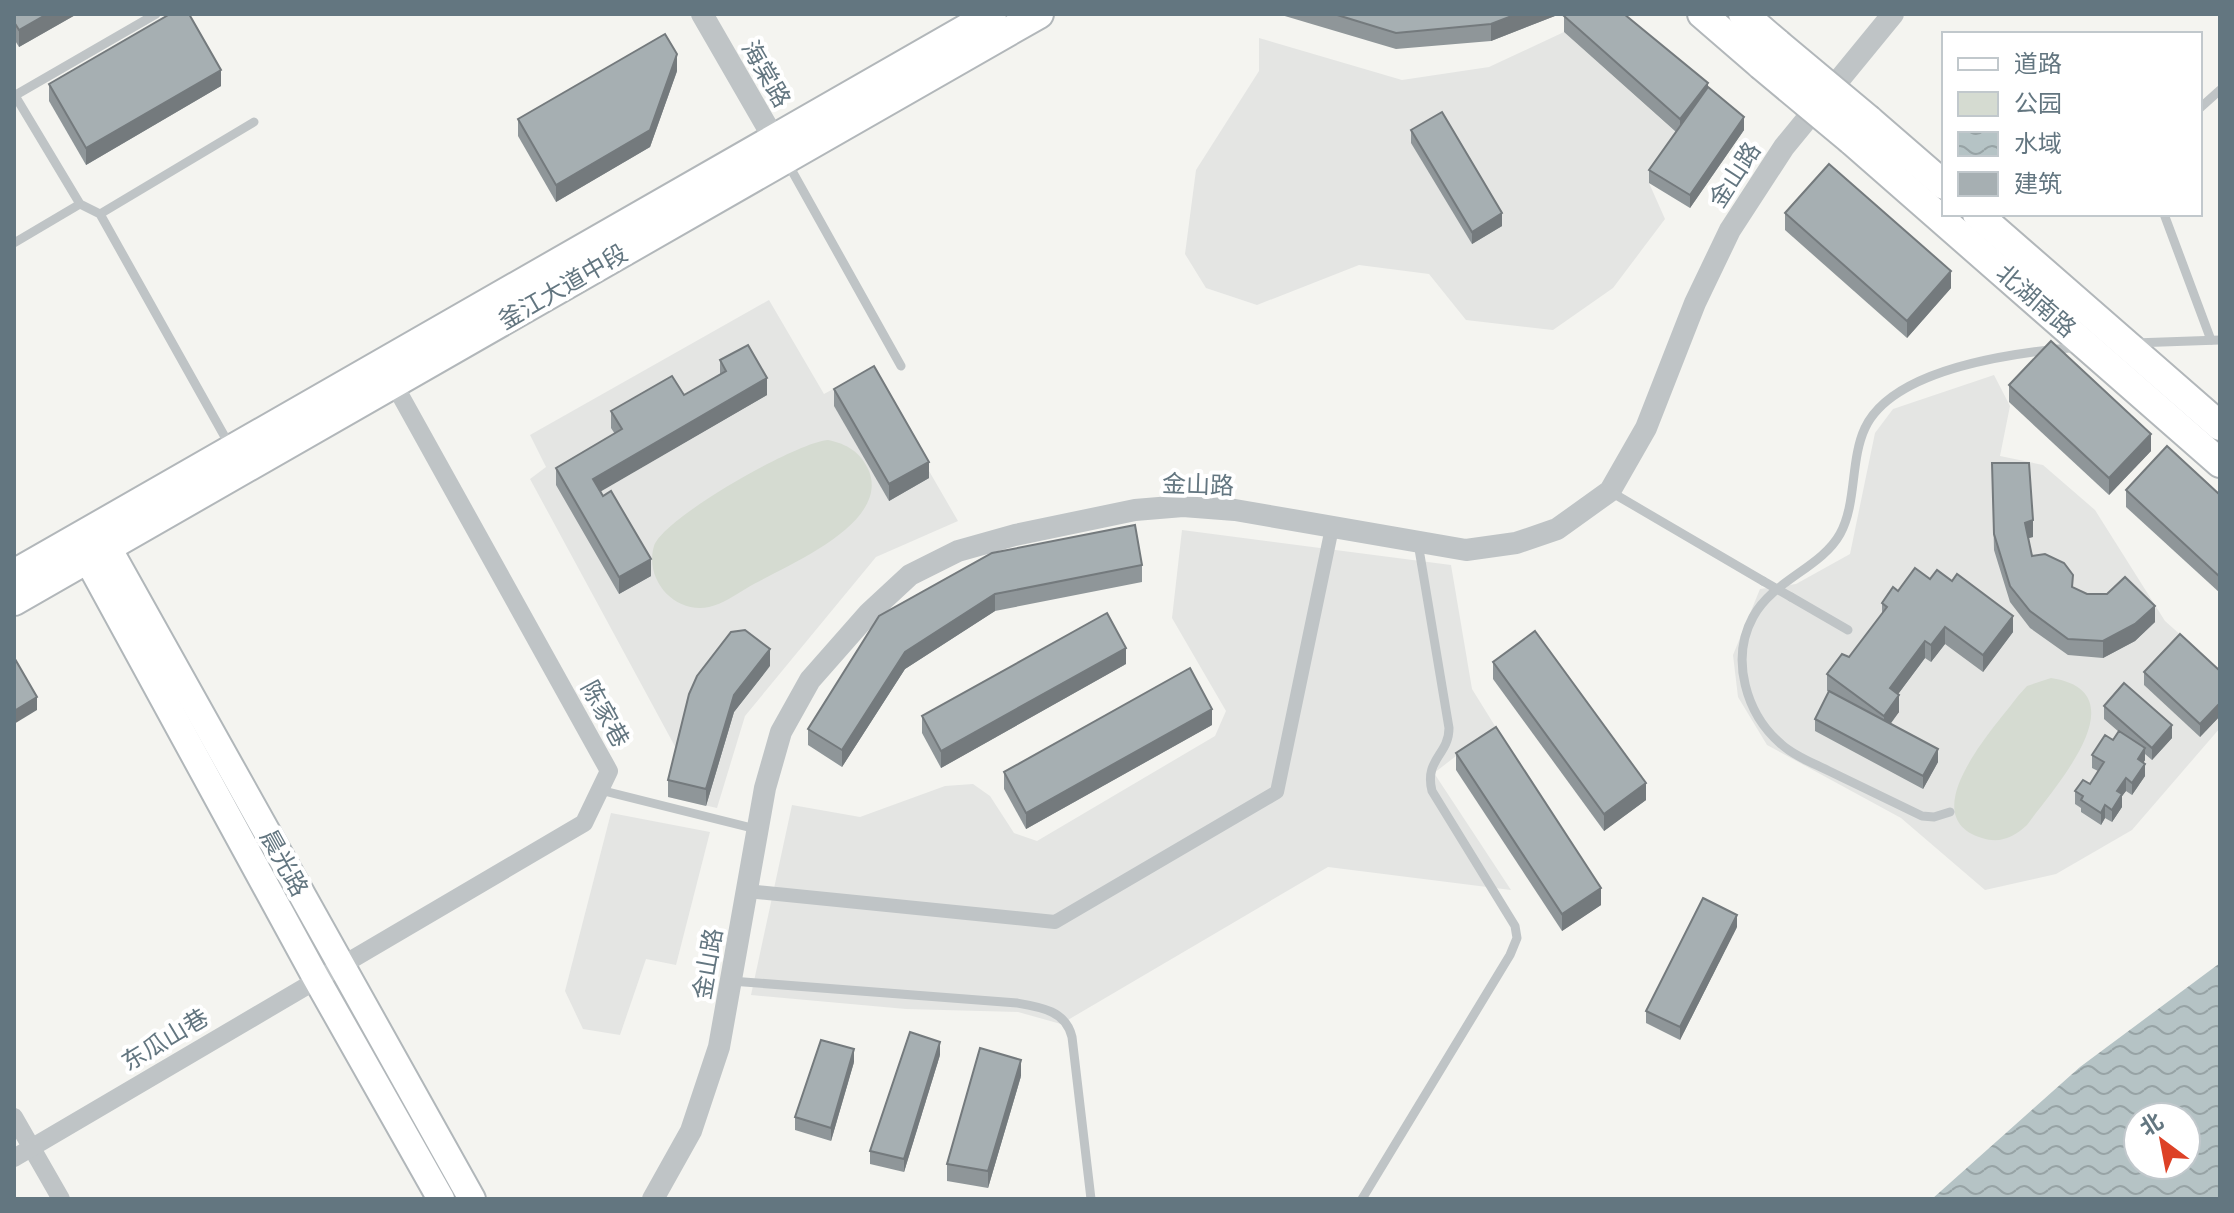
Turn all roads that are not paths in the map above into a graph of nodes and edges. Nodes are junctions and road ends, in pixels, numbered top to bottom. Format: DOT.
graph roads {
  1 [pos="156,14"];
  2 [pos="702,14"];
  3 [pos="992,14"];
  4 [pos="1039,14"];
  5 [pos="1702,14"];
  6 [pos="1743,14"];
  7 [pos="1893,14"];
  8 [pos="1770,55"];
  9 [pos="2220,90"];
  10 [pos="14,95"];
  11 [pos="2202,106"];
  12 [pos="254,122"];
  13 [pos="1860,130"];
  14 [pos="780,149"];
  15 [pos="1942,184"];
  16 [pos="1942,202"];
  17 [pos="80,204"];
  18 [pos="100,214"];
  19 [pos="1958,216"];
  20 [pos="1979,216"];
  21 [pos="2165,216"];
  22 [pos="14,243"];
  23 [pos="2216,340"];
  24 [pos="2106,345"];
  25 [pos="901,366"];
  26 [pos="394,384"];
  27 [pos="2220,426"];
  28 [pos="232,449"];
  29 [pos="2220,463"];
  30 [pos="1610,491"];
  31 [pos="1332,528"];
  32 [pos="92,543"];
  33 [pos="1418,543"];
  34 [pos="14,574"];
  35 [pos="14,601"];
  36 [pos="1848,630"];
  37 [pos="600,790"];
  38 [pos="1950,812"];
  39 [pos="758,830"];
  40 [pos="747,891"];
  41 [pos="341,964"];
  42 [pos="316,978"];
  43 [pos="731,981"];
  44 [pos="14,1117"];
  45 [pos="31,1148"];
  46 [pos="14,1158"];
  47 [pos="61,1199"];
  48 [pos="441,1199"];
  49 [pos="472,1199"];
  50 [pos="653,1199"];
  51 [pos="1091,1199"];
  52 [pos="1362,1199"];
  1 -- 10 [label="lane"];
  2 -- 14 [label="street, 海棠路"];
  3 -- 14 [label="main road, 釜江大道中段"];
  4 -- 14 [label="main road, 釜江大道中段"];
  5 -- 8 [label="main road"];
  6 -- 8 [label="main road"];
  7 -- 30 [label="street, 金山路"];
  8 -- 13 [label="main road, bridge"];
  9 -- 11 [label="lane"];
  10 -- 17 [label="lane"];
  12 -- 18 [label="lane"];
  13 -- 15 [label="main road"];
  13 -- 16 [label="main road, 北湖南路"];
  14 -- 25 [label="lane"];
  14 -- 26 [label="main road, 釜江大道中段"];
  14 -- 28 [label="main road, 釜江大道中段"];
  17 -- 18 [label="lane"];
  17 -- 22 [label="lane"];
  18 -- 28 [label="lane"];
  19 -- 24 [label="main road, 北湖南路"];
  20 -- 24 [label="main road, 北湖南路"];
  21 -- 23 [label="lane"];
  23 -- 24 [label="lane"];
  24 -- 27 [label="main road, 北湖南路"];
  24 -- 29 [label="main road, 北湖南路"];
  24 -- 38 [label="lane"];
  26 -- 32 [label="main road, 釜江大道中段"];
  26 -- 37 [label="street, 陈家巷"];
  28 -- 32 [label="main road, 釜江大道中段"];
  30 -- 33 [label="street, 金山路"];
  30 -- 36 [label="lane, bridge"];
  31 -- 33 [label="street, 金山路"];
  31 -- 39 [label="street, 金山路"];
  31 -- 40 [label="street"];
  32 -- 34 [label="main road"];
  32 -- 35 [label="main road"];
  32 -- 41 [label="main road, 晨光路"];
  32 -- 42 [label="main road, 晨光路"];
  33 -- 52 [label="lane"];
  37 -- 39 [label="lane"];
  37 -- 41 [label="street, 陈家巷"];
  39 -- 40 [label="street, 金山路"];
  40 -- 43 [label="street, 金山路"];
  41 -- 42 [label="street, 东瓜山巷"];
  41 -- 49 [label="main road, 晨光路"];
  42 -- 45 [label="street, 东瓜山巷"];
  42 -- 48 [label="main road, 晨光路"];
  43 -- 50 [label="street, 金山路"];
  43 -- 51 [label="lane"];
  44 -- 45 [label="street"];
  45 -- 46 [label="street, 东瓜山巷"];
  45 -- 47 [label="street"];
}
